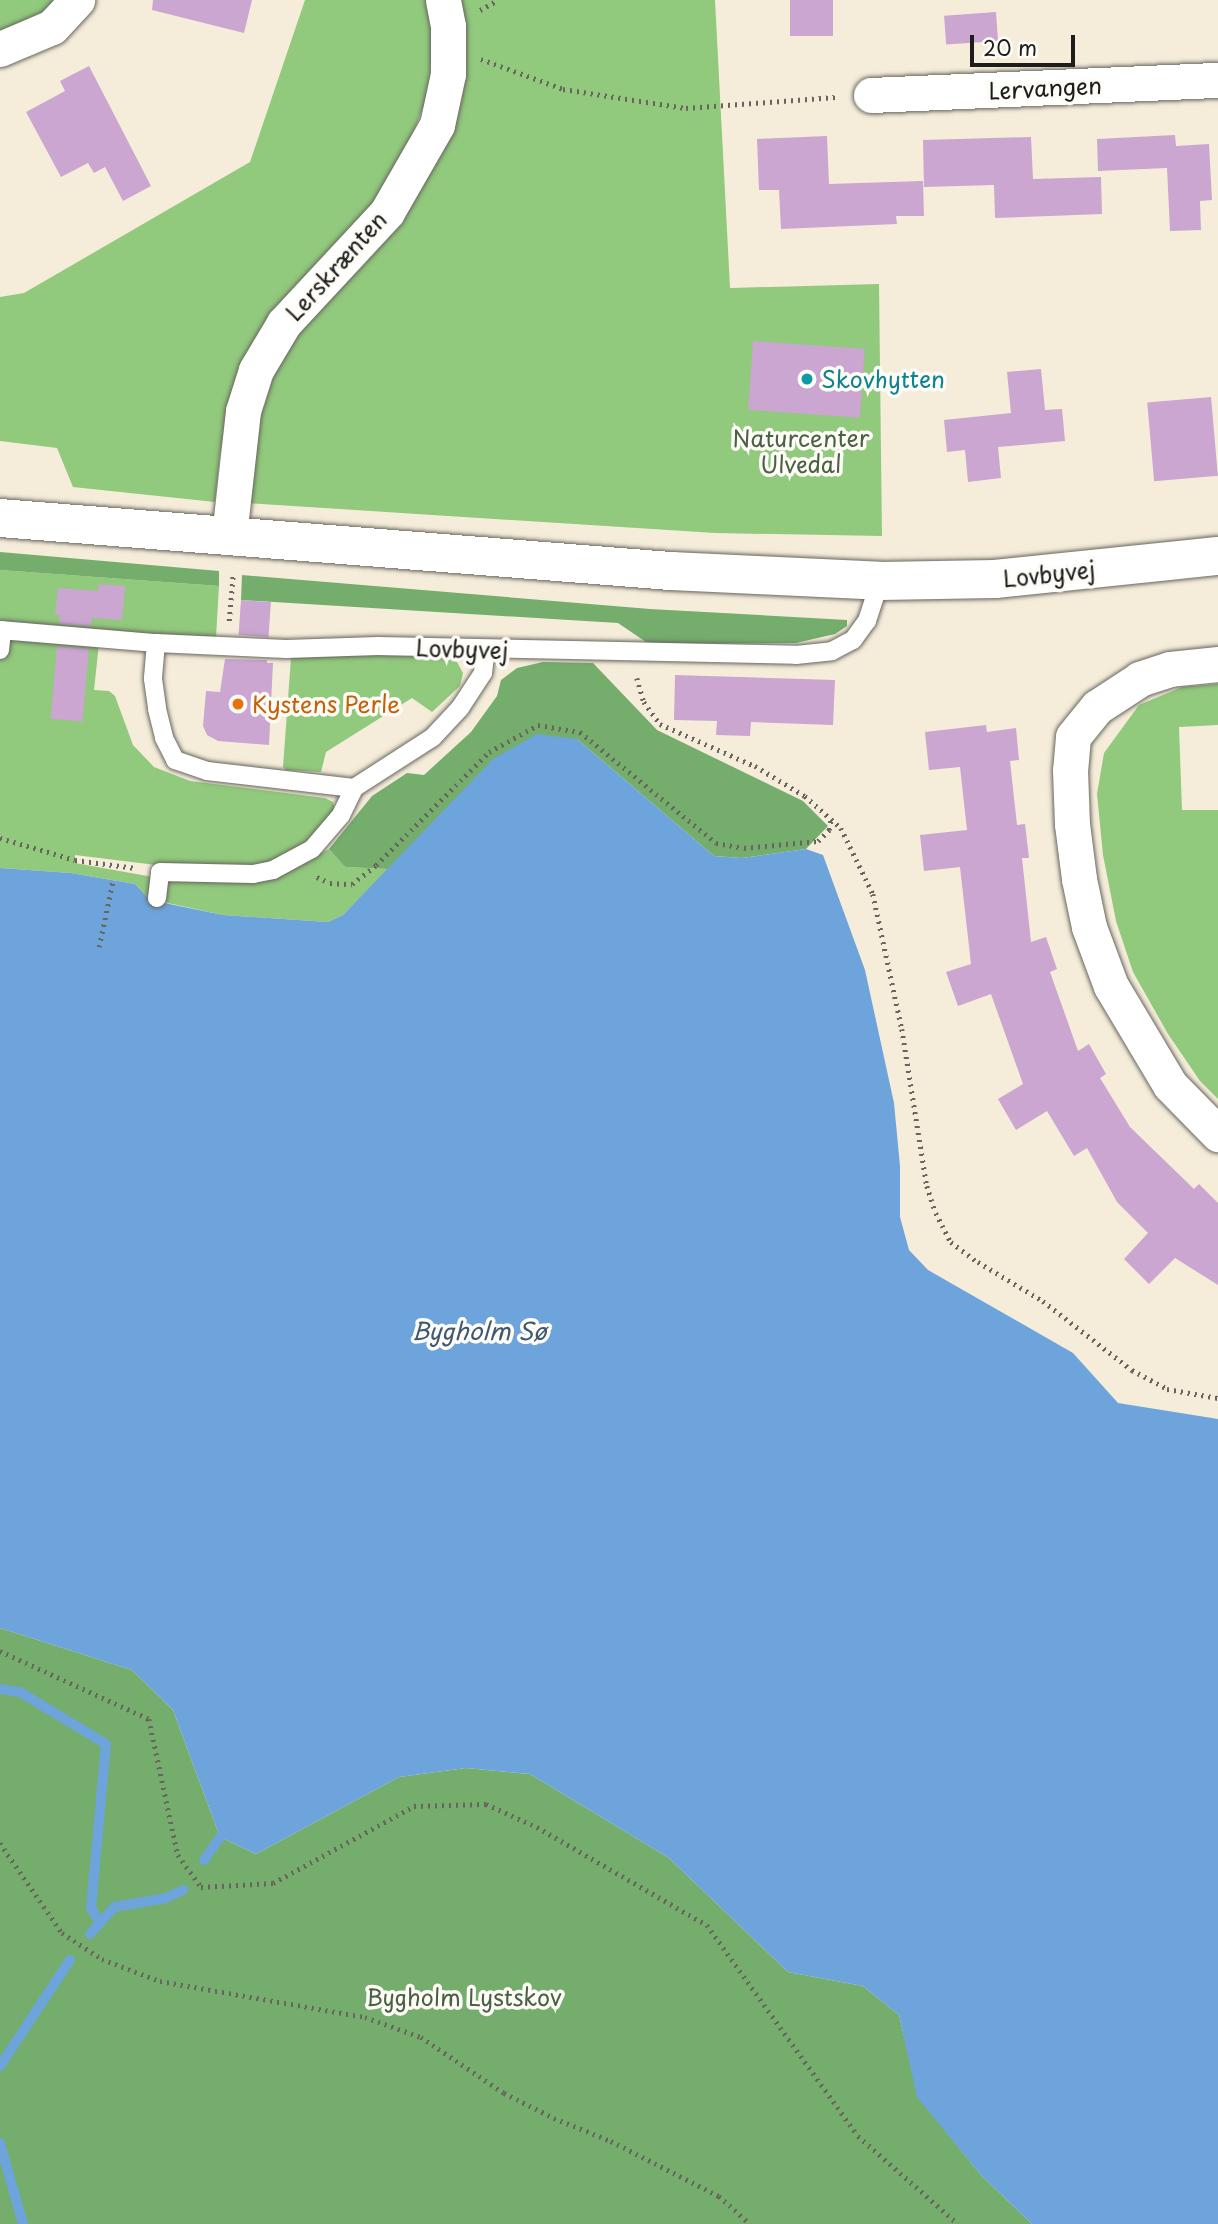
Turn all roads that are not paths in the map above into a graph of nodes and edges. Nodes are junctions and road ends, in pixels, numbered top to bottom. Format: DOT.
graph roads {
  1 [pos="77,0"];
  2 [pos="443,0"];
  3 [pos="0,49"];
  4 [pos="1218,80"];
  5 [pos="871,95"];
  6 [pos="0,518"];
  7 [pos="229,536"];
  8 [pos="1218,556"];
  9 [pos="880,581"];
  10 [pos="1,630"];
  11 [pos="156,643"];
  12 [pos="0,650"];
  13 [pos="486,650"];
  14 [pos="1218,664"];
  15 [pos="354,788"];
  16 [pos="157,898"];
  17 [pos="1218,1134"];
  1 -- 3 [label="street"];
  2 -- 7 [label="street, Lerskrænten"];
  4 -- 5 [label="street, Lervangen"];
  6 -- 7 [label="street, Lovbyvej"];
  7 -- 9 [label="street, Lovbyvej"];
  8 -- 9 [label="street, Lovbyvej"];
  9 -- 13 [label="lane, Lovbyvej"];
  10 -- 11 [label="lane, Lovbyvej"];
  10 -- 12 [label="lane"];
  11 -- 13 [label="lane, Lovbyvej"];
  11 -- 15 [label="lane"];
  13 -- 15 [label="lane"];
  14 -- 17 [label="street"];
  15 -- 16 [label="lane"];
}
